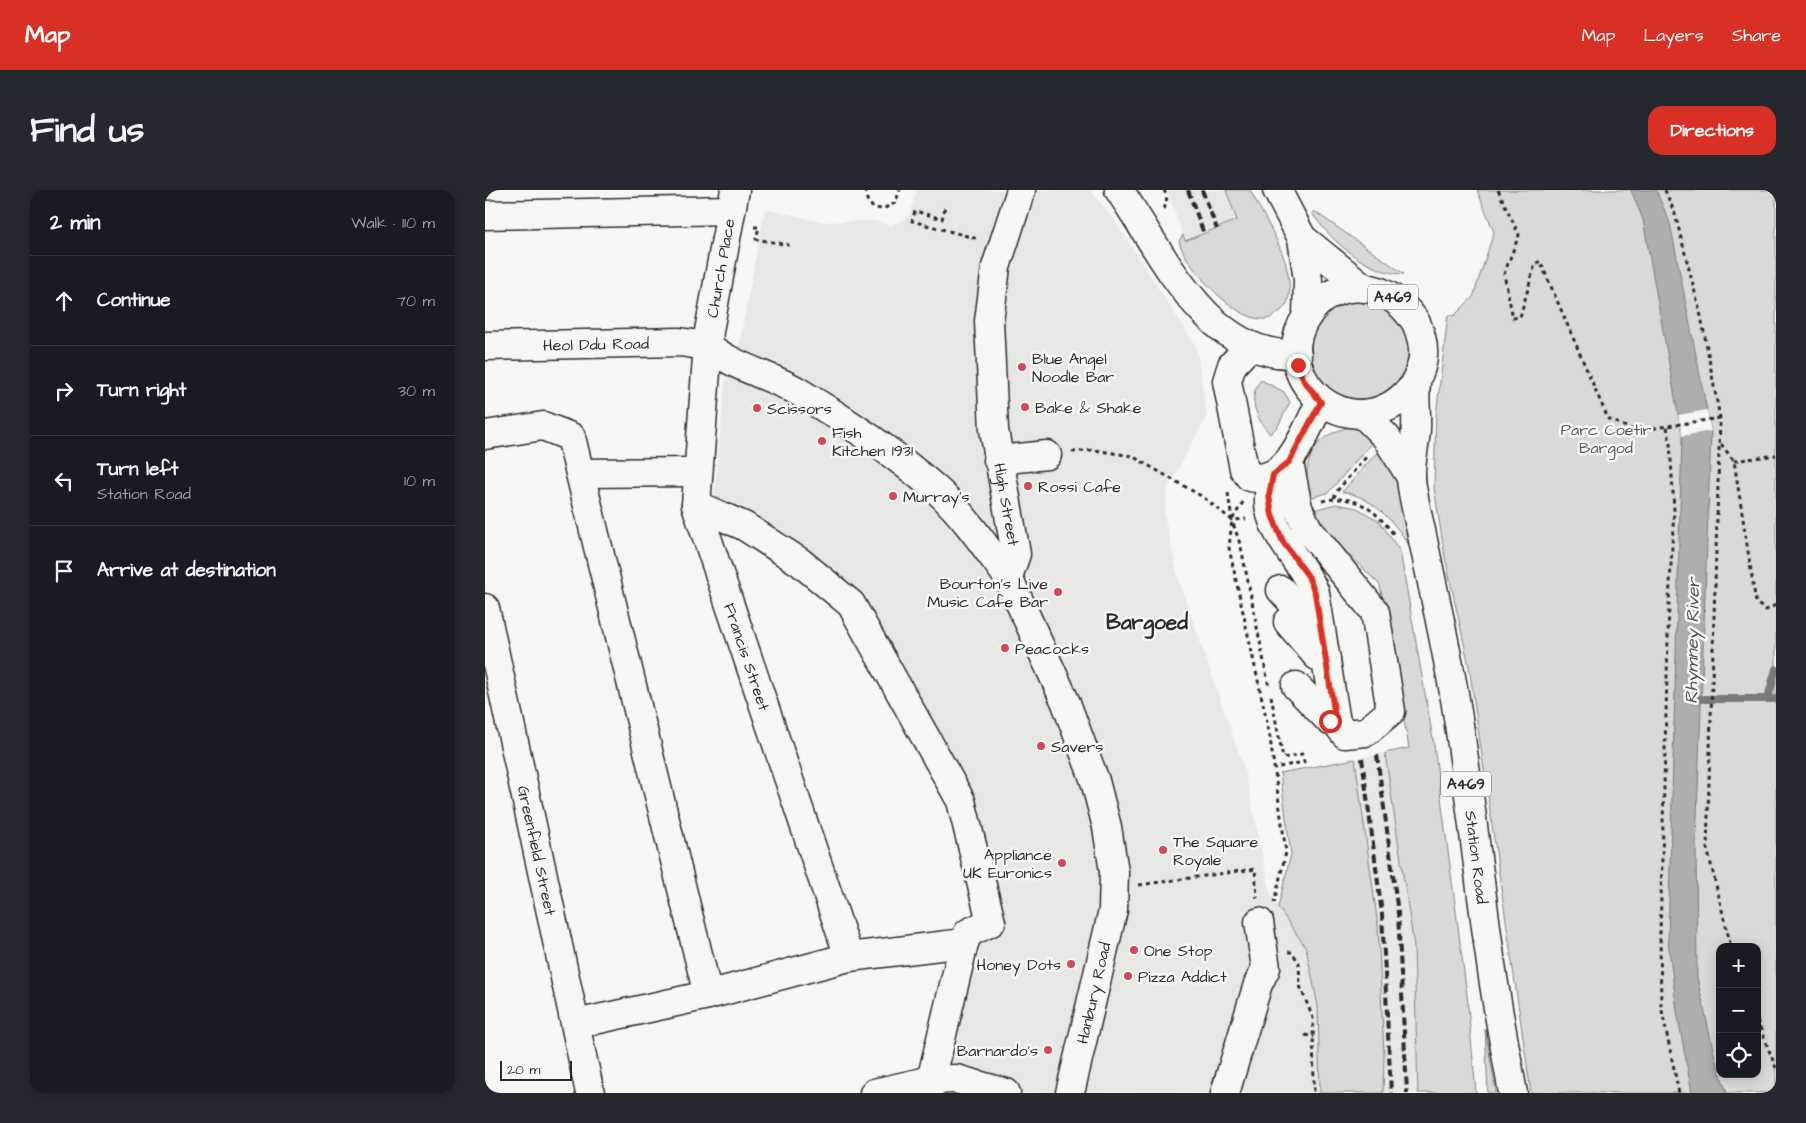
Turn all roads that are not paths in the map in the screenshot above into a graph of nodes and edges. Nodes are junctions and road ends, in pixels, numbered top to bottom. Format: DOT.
graph roads {
  1 [pos="1021,190"];
  2 [pos="1119,190"];
  3 [pos="1277,190"];
  4 [pos="739,209"];
  5 [pos="485,215"];
  6 [pos="1302,238"];
  7 [pos="1364,288"];
  8 [pos="1307,316"];
  9 [pos="485,346"];
  10 [pos="708,346"];
  11 [pos="1249,346"];
  12 [pos="1297,354"];
  13 [pos="1415,384"];
  14 [pos="1321,402"];
  15 [pos="1363,414"];
  16 [pos="485,435"];
  17 [pos="1047,455"];
  18 [pos="998,460"];
  19 [pos="1281,469"];
  20 [pos="697,472"];
  21 [pos="581,474"];
  22 [pos="1411,477"];
  23 [pos="696,505"];
  24 [pos="1277,560"];
  25 [pos="1008,577"];
  26 [pos="1281,590"];
  27 [pos="1315,593"];
  28 [pos="485,608"];
  29 [pos="1288,622"];
  30 [pos="1320,626"];
  31 [pos="1294,657"];
  32 [pos="1326,659"];
  33 [pos="1297,686"];
  34 [pos="1331,690"];
  35 [pos="1336,722"];
  36 [pos="1259,922"];
  37 [pos="964,943"];
  38 [pos="849,957"];
  39 [pos="708,995"];
  40 [pos="576,1024"];
  41 [pos="930,1087"];
  42 [pos="590,1093"];
  43 [pos="874,1093"];
  44 [pos="1006,1093"];
  45 [pos="1069,1093"];
  46 [pos="1225,1093"];
  47 [pos="1513,1093"];
  1 -- 18 [label="street, High Street"];
  2 -- 11 [label="street"];
  3 -- 6 [label="street, Station Road / A469"];
  4 -- 5 [label="street"];
  4 -- 10 [label="street, Church Place"];
  6 -- 7 [label="street, Station Road / A469"];
  6 -- 8 [label="street, Station Road / A469"];
  7 -- 8 [label="street, Station Road / A469"];
  7 -- 13 [label="street, Station Road / A469"];
  8 -- 12 [label="street, Station Road / A469"];
  9 -- 10 [label="street, Heol Ddu Road"];
  10 -- 20 [label="street, Francis Street"];
  10 -- 25 [label="street"];
  11 -- 12 [label="street"];
  11 -- 19 [label="street"];
  12 -- 14 [label="street, Station Road / A469"];
  13 -- 15 [label="street, Station Road / A469"];
  13 -- 22 [label="street, Station Road / A469"];
  14 -- 15 [label="street, Station Road / A469"];
  14 -- 19 [label="street"];
  15 -- 22 [label="street, Station Road / A469"];
  16 -- 21 [label="street"];
  17 -- 18 [label="street"];
  18 -- 25 [label="street, High Street"];
  19 -- 27 [label="street"];
  19 -- 35 [label="street"];
  20 -- 21 [label="street"];
  20 -- 23 [label="street, Francis Street"];
  21 -- 39 [label="street"];
  22 -- 47 [label="street, Station Road / A469"];
  23 -- 37 [label="street"];
  23 -- 38 [label="street, Francis Street"];
  24 -- 27 [label="street"];
  25 -- 45 [label="street, Hanbury Road"];
  26 -- 30 [label="street"];
  27 -- 30 [label="street"];
  28 -- 40 [label="street, Greenfield Street"];
  29 -- 32 [label="street"];
  30 -- 32 [label="street"];
  31 -- 34 [label="street"];
  32 -- 34 [label="street"];
  33 -- 35 [label="street"];
  34 -- 35 [label="street"];
  36 -- 46 [label="street"];
  37 -- 38 [label="street"];
  37 -- 41 [label="street"];
  38 -- 39 [label="street"];
  39 -- 40 [label="street"];
  40 -- 42 [label="street, Greenfield Street"];
  41 -- 43 [label="street"];
  41 -- 44 [label="street"];
}
